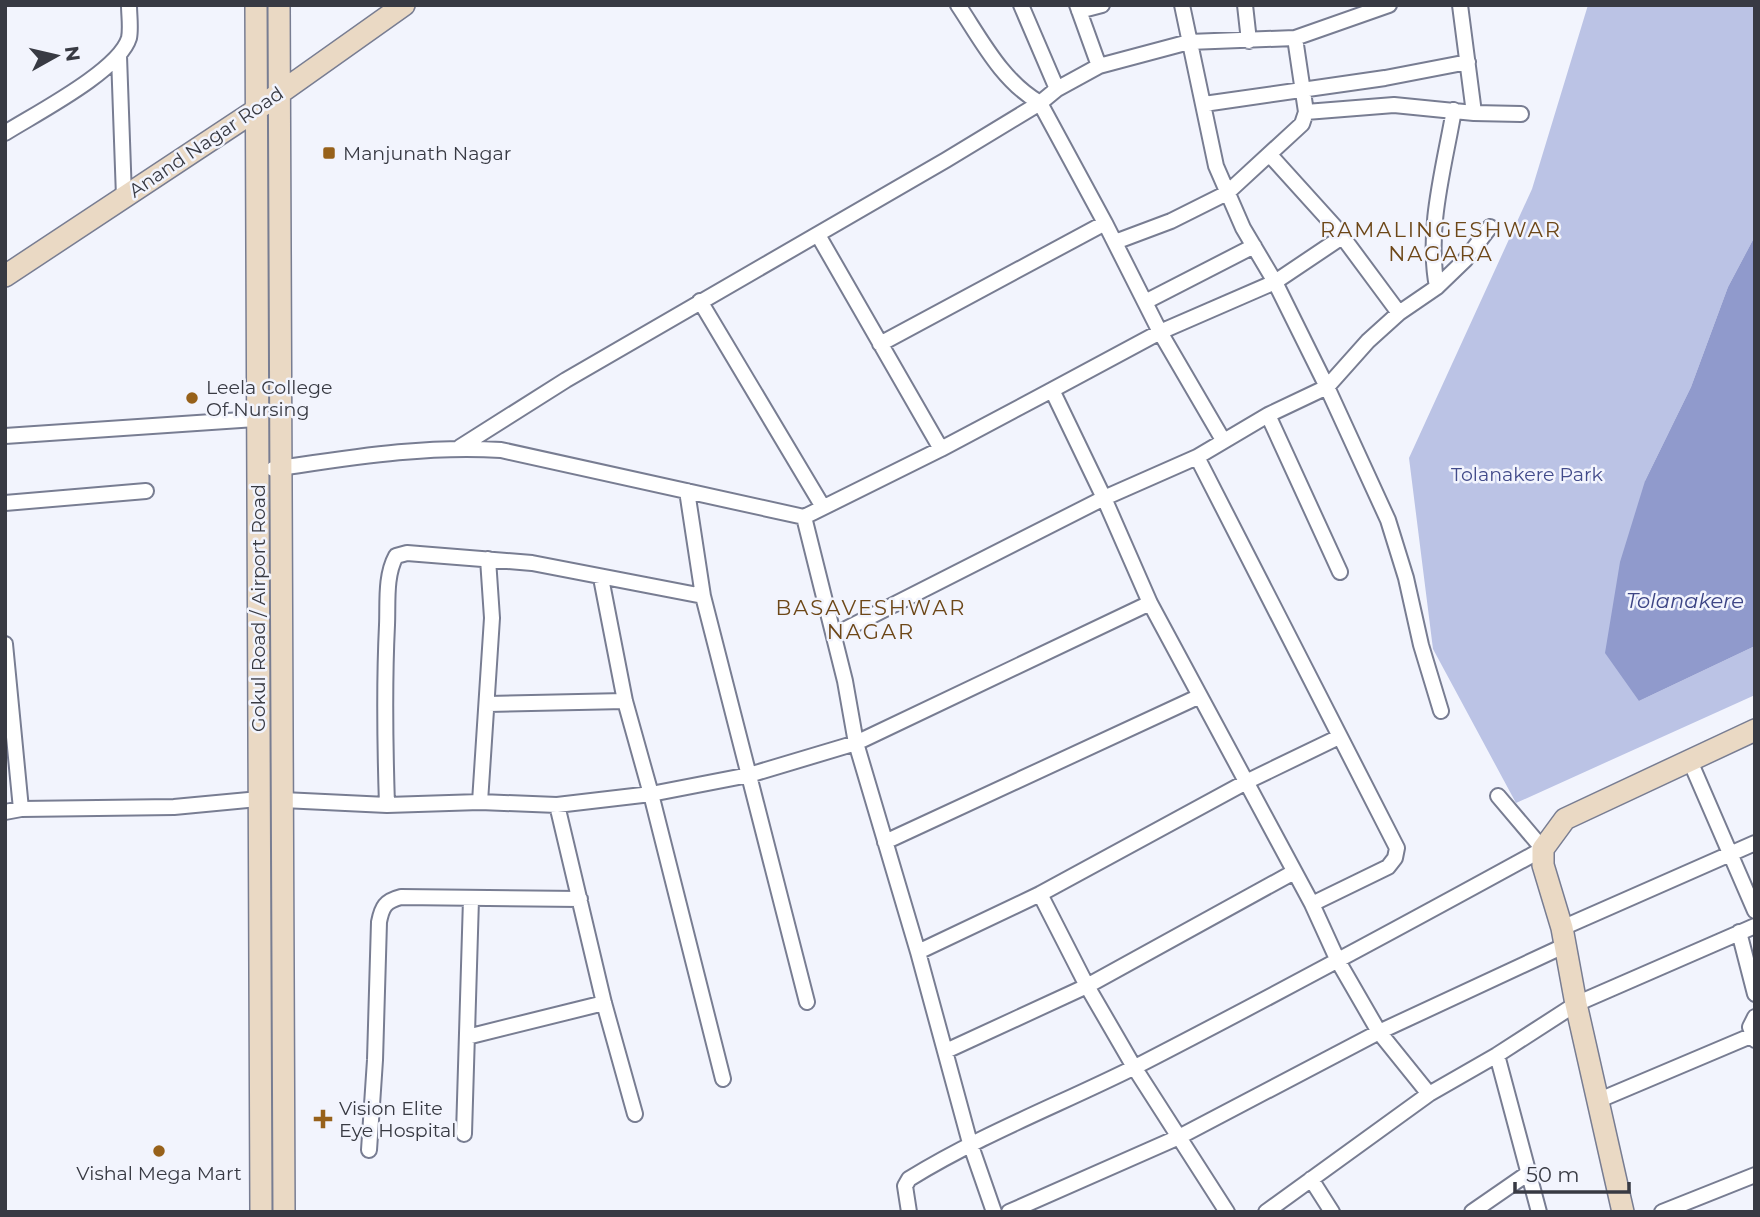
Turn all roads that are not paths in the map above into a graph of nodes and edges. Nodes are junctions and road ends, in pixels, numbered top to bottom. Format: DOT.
graph roads {
  1 [pos="130,5"];
  2 [pos="256,5"];
  3 [pos="279,5"];
  4 [pos="404,5"];
  5 [pos="958,5"];
  6 [pos="1021,5"];
  7 [pos="1102,5"];
  8 [pos="1182,5"];
  9 [pos="1245,5"];
  10 [pos="1460,5"];
  11 [pos="1380,7"];
  12 [pos="1078,8"];
  13 [pos="1295,38"];
  14 [pos="1249,41"];
  15 [pos="1189,42"];
  16 [pos="119,56"];
  17 [pos="1468,62"];
  18 [pos="1099,66"];
  19 [pos="1057,89"];
  20 [pos="1303,90"];
  21 [pos="280,93"];
  22 [pos="1040,103"];
  23 [pos="1204,104"];
  24 [pos="257,110"];
  25 [pos="1454,110"];
  26 [pos="1306,112"];
  27 [pos="1474,113"];
  28 [pos="1521,114"];
  29 [pos="5,133"];
  30 [pos="1270,155"];
  31 [pos="1227,193"];
  32 [pos="124,197"];
  33 [pos="1105,223"];
  34 [pos="1490,228"];
  35 [pos="818,235"];
  36 [pos="1342,237"];
  37 [pos="1115,242"];
  38 [pos="1254,246"];
  39 [pos="5,276"];
  40 [pos="1275,282"];
  41 [pos="1437,287"];
  42 [pos="700,301"];
  43 [pos="1145,302"];
  44 [pos="1399,313"];
  45 [pos="1160,332"];
  46 [pos="880,344"];
  47 [pos="1327,387"];
  48 [pos="1052,390"];
  49 [pos="1268,415"];
  50 [pos="257,419"];
  51 [pos="5,436"];
  52 [pos="1223,440"];
  53 [pos="460,447"];
  54 [pos="941,449"];
  55 [pos="1197,457"];
  56 [pos="280,468"];
  57 [pos="258,471"];
  58 [pos="687,491"];
  59 [pos="146,492"];
  60 [pos="1104,498"];
  61 [pos="5,503"];
  62 [pos="823,507"];
  63 [pos="804,517"];
  64 [pos="488,559"];
  65 [pos="1340,572"];
  66 [pos="601,578"];
  67 [pos="703,596"];
  68 [pos="1150,603"];
  69 [pos="834,635"];
  70 [pos="5,644"];
  71 [pos="1200,696"];
  72 [pos="625,701"];
  73 [pos="488,704"];
  74 [pos="1441,711"];
  75 [pos="1755,730"];
  76 [pos="1339,737"];
  77 [pos="856,743"];
  78 [pos="1690,761"];
  79 [pos="749,775"];
  80 [pos="1248,781"];
  81 [pos="651,794"];
  82 [pos="1498,796"];
  83 [pos="259,799"];
  84 [pos="283,800"];
  85 [pos="480,802"];
  86 [pos="387,805"];
  87 [pos="557,805"];
  88 [pos="21,809"];
  89 [pos="5,812"];
  90 [pos="885,842"];
  91 [pos="1755,843"];
  92 [pos="1543,849"];
  93 [pos="1729,853"];
  94 [pos="1294,872"];
  95 [pos="1040,894"];
  96 [pos="471,899"];
  97 [pos="580,899"];
  98 [pos="1312,904"];
  99 [pos="1755,911"];
  100 [pos="1755,926"];
  101 [pos="1739,932"];
  102 [pos="1564,937"];
  103 [pos="918,952"];
  104 [pos="1338,961"];
  105 [pos="1087,986"];
  106 [pos="1755,994"];
  107 [pos="807,1002"];
  108 [pos="604,1003"];
  109 [pos="1576,1004"];
  110 [pos="1755,1017"];
  111 [pos="1379,1032"];
  112 [pos="467,1037"];
  113 [pos="1754,1037"];
  114 [pos="946,1051"];
  115 [pos="1497,1055"];
  116 [pos="1134,1067"];
  117 [pos="723,1079"];
  118 [pos="1429,1094"];
  119 [pos="1597,1101"];
  120 [pos="635,1114"];
  121 [pos="464,1134"];
  122 [pos="1179,1137"];
  123 [pos="970,1143"];
  124 [pos="369,1150"];
  125 [pos="1528,1174"];
  126 [pos="1755,1175"];
  127 [pos="1311,1179"];
  128 [pos="261,1212"];
  129 [pos="284,1212"];
  130 [pos="909,1212"];
  131 [pos="994,1212"];
  132 [pos="1009,1212"];
  133 [pos="1227,1212"];
  134 [pos="1266,1212"];
  135 [pos="1332,1212"];
  136 [pos="1472,1212"];
  137 [pos="1539,1212"];
  138 [pos="1623,1212"];
  139 [pos="1662,1212"];
  1 -- 16 [label="street"];
  2 -- 24 [label="main road, Gokul Road / Airport Road"];
  3 -- 21 [label="main road, Gokul Road / Airport Road"];
  4 -- 21 [label="main road, Anand Nagar Road"];
  5 -- 22 [label="street"];
  6 -- 19 [label="street"];
  7 -- 12 [label="street"];
  8 -- 15 [label="street"];
  9 -- 14 [label="street"];
  10 -- 17 [label="street"];
  11 -- 13 [label="street"];
  12 -- 18 [label="street"];
  13 -- 14 [label="street"];
  13 -- 20 [label="street"];
  14 -- 15 [label="street"];
  15 -- 18 [label="street"];
  15 -- 23 [label="street"];
  16 -- 29 [label="street"];
  16 -- 32 [label="street"];
  17 -- 20 [label="street"];
  17 -- 27 [label="street"];
  18 -- 19 [label="street"];
  19 -- 22 [label="street"];
  20 -- 23 [label="street"];
  20 -- 26 [label="street"];
  21 -- 24 [label="main road, Anand Nagar Road"];
  21 -- 56 [label="main road, Gokul Road / Airport Road"];
  22 -- 33 [label="street"];
  22 -- 35 [label="street"];
  23 -- 31 [label="street"];
  24 -- 32 [label="main road, Anand Nagar Road"];
  24 -- 50 [label="main road, Gokul Road / Airport Road"];
  25 -- 26 [label="street"];
  25 -- 27 [label="street"];
  25 -- 41 [label="street"];
  26 -- 30 [label="street"];
  27 -- 28 [label="street"];
  30 -- 31 [label="street"];
  30 -- 36 [label="street"];
  31 -- 37 [label="street"];
  31 -- 38 [label="street"];
  32 -- 39 [label="main road, Anand Nagar Road"];
  33 -- 37 [label="street"];
  33 -- 46 [label="street"];
  34 -- 41 [label="street"];
  35 -- 42 [label="street"];
  35 -- 46 [label="street"];
  36 -- 40 [label="street"];
  36 -- 44 [label="street"];
  37 -- 43 [label="street"];
  38 -- 40 [label="street"];
  38 -- 43 [label="street"];
  40 -- 45 [label="street"];
  40 -- 47 [label="street"];
  41 -- 44 [label="street"];
  42 -- 53 [label="street"];
  42 -- 62 [label="street"];
  43 -- 45 [label="street"];
  44 -- 47 [label="street"];
  45 -- 48 [label="street"];
  45 -- 52 [label="street"];
  46 -- 54 [label="street"];
  47 -- 49 [label="street"];
  47 -- 74 [label="street"];
  48 -- 54 [label="street"];
  48 -- 60 [label="street"];
  49 -- 52 [label="street"];
  49 -- 65 [label="street"];
  50 -- 51 [label="street"];
  50 -- 57 [label="main road, Gokul Road / Airport Road"];
  52 -- 55 [label="street"];
  53 -- 56 [label="street"];
  53 -- 58 [label="street"];
  54 -- 62 [label="street"];
  55 -- 60 [label="street"];
  55 -- 76 [label="street"];
  56 -- 57 [label="street"];
  56 -- 84 [label="main road, Gokul Road / Airport Road"];
  57 -- 83 [label="main road, Gokul Road / Airport Road"];
  58 -- 63 [label="street"];
  58 -- 67 [label="street"];
  59 -- 61 [label="street"];
  60 -- 68 [label="street"];
  60 -- 69 [label="street"];
  62 -- 63 [label="street"];
  63 -- 69 [label="street"];
  64 -- 66 [label="street"];
  64 -- 73 [label="street"];
  64 -- 86 [label="street"];
  66 -- 67 [label="street"];
  66 -- 72 [label="street"];
  67 -- 79 [label="street"];
  68 -- 71 [label="street"];
  68 -- 77 [label="street"];
  69 -- 77 [label="street"];
  70 -- 88 [label="street"];
  71 -- 80 [label="street"];
  71 -- 90 [label="street"];
  72 -- 73 [label="street"];
  72 -- 81 [label="street"];
  73 -- 85 [label="street"];
  75 -- 78 [label="main road"];
  76 -- 80 [label="street"];
  76 -- 98 [label="street"];
  77 -- 79 [label="street"];
  77 -- 90 [label="street"];
  78 -- 92 [label="main road"];
  78 -- 93 [label="street"];
  79 -- 81 [label="street"];
  79 -- 107 [label="street"];
  80 -- 94 [label="street"];
  80 -- 95 [label="street"];
  81 -- 87 [label="street"];
  81 -- 117 [label="street"];
  82 -- 92 [label="street"];
  83 -- 88 [label="street"];
  83 -- 128 [label="main road, Gokul Road / Airport Road"];
  84 -- 86 [label="street"];
  84 -- 129 [label="main road, Gokul Road / Airport Road"];
  85 -- 86 [label="street"];
  85 -- 87 [label="street"];
  87 -- 97 [label="street"];
  88 -- 89 [label="street"];
  90 -- 103 [label="street"];
  91 -- 93 [label="street"];
  92 -- 102 [label="main road"];
  92 -- 104 [label="street"];
  93 -- 99 [label="street"];
  93 -- 102 [label="street"];
  94 -- 98 [label="street"];
  94 -- 105 [label="street"];
  95 -- 103 [label="street"];
  95 -- 105 [label="street"];
  96 -- 97 [label="street"];
  96 -- 112 [label="street"];
  96 -- 124 [label="street"];
  97 -- 108 [label="street"];
  98 -- 104 [label="street"];
  100 -- 101 [label="street"];
  101 -- 106 [label="street"];
  101 -- 109 [label="street"];
  102 -- 109 [label="main road"];
  102 -- 111 [label="street"];
  103 -- 114 [label="street"];
  104 -- 111 [label="street"];
  104 -- 116 [label="street"];
  105 -- 114 [label="street"];
  105 -- 116 [label="street"];
  108 -- 112 [label="street"];
  108 -- 120 [label="street"];
  109 -- 115 [label="street"];
  109 -- 119 [label="main road"];
  110 -- 113 [label="street"];
  111 -- 118 [label="street"];
  111 -- 122 [label="street"];
  112 -- 121 [label="street"];
  113 -- 119 [label="street"];
  114 -- 123 [label="street"];
  115 -- 118 [label="street"];
  115 -- 125 [label="street"];
  116 -- 122 [label="street"];
  116 -- 123 [label="street"];
  118 -- 127 [label="street"];
  119 -- 138 [label="main road"];
  122 -- 132 [label="street"];
  122 -- 133 [label="street"];
  123 -- 130 [label="street"];
  123 -- 131 [label="street"];
  125 -- 136 [label="street"];
  125 -- 137 [label="street"];
  126 -- 139 [label="street"];
  127 -- 134 [label="street"];
  127 -- 135 [label="street"];
}
